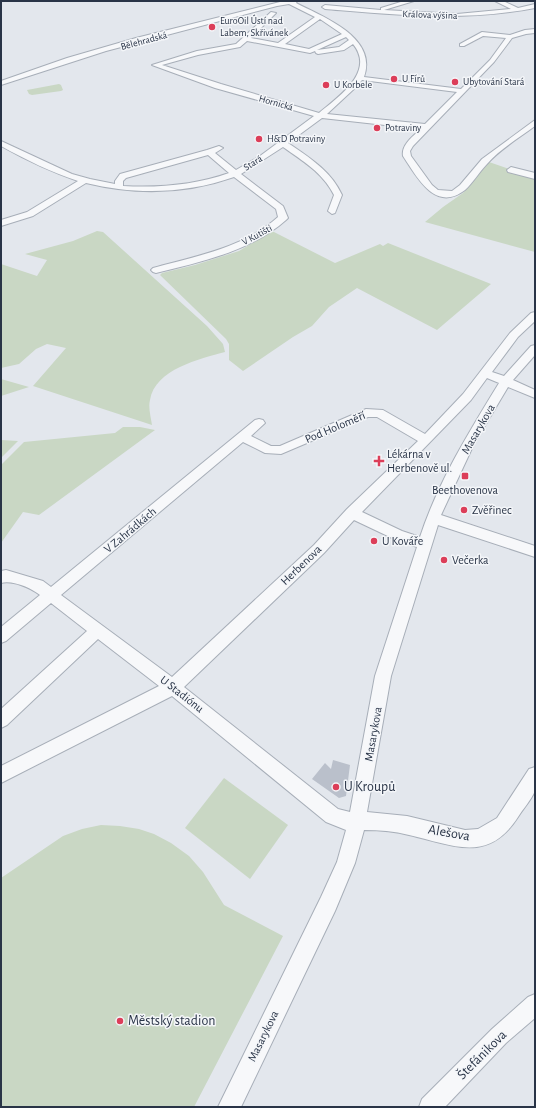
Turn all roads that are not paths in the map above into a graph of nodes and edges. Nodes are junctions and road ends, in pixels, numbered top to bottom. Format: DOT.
graph roads {
  1 [pos="300,1"];
  2 [pos="411,1"];
  3 [pos="498,1"];
  4 [pos="288,2"];
  5 [pos="325,7"];
  6 [pos="535,8"];
  7 [pos="519,10"];
  8 [pos="371,11"];
  9 [pos="273,13"];
  10 [pos="513,16"];
  11 [pos="319,17"];
  12 [pos="522,24"];
  13 [pos="534,31"];
  14 [pos="347,34"];
  15 [pos="510,37"];
  16 [pos="246,39"];
  17 [pos="352,40"];
  18 [pos="280,45"];
  19 [pos="462,45"];
  20 [pos="318,52"];
  21 [pos="360,78"];
  22 [pos="1,83"];
  23 [pos="1,87"];
  24 [pos="463,91"];
  25 [pos="319,115"];
  26 [pos="535,122"];
  27 [pos="427,127"];
  28 [pos="283,143"];
  29 [pos="3,145"];
  30 [pos="219,147"];
  31 [pos="210,152"];
  32 [pos="511,170"];
  33 [pos="236,174"];
  34 [pos="535,176"];
  35 [pos="84,182"];
  36 [pos="119,188"];
  37 [pos="332,211"];
  38 [pos="1,216"];
  39 [pos="20,218"];
  40 [pos="1,223"];
  41 [pos="156,270"];
  42 [pos="535,316"];
  43 [pos="535,348"];
  44 [pos="485,374"];
  45 [pos="505,382"];
  46 [pos="535,394"];
  47 [pos="259,423"];
  48 [pos="243,437"];
  49 [pos="426,440"];
  50 [pos="352,513"];
  51 [pos="433,518"];
  52 [pos="425,544"];
  53 [pos="535,552"];
  54 [pos="1,578"];
  55 [pos="51,595"];
  56 [pos="98,630"];
  57 [pos="1,636"];
  58 [pos="173,687"];
  59 [pos="1,720"];
  60 [pos="1,775"];
  61 [pos="535,775"];
  62 [pos="357,821"];
  63 [pos="535,1004"];
  64 [pos="229,1107"];
  65 [pos="430,1107"];
  1 -- 4 [label="street, Bělehradská"];
  2 -- 8 [label="street"];
  3 -- 7 [label="street"];
  4 -- 11 [label="street"];
  4 -- 22 [label="street, Bělehradská"];
  4 -- 23 [label="street, Bělehradská"];
  5 -- 8 [label="street, Králova výšina"];
  6 -- 7 [label="street, Králova výšina"];
  6 -- 10 [label="street"];
  7 -- 8 [label="street, Králova výšina"];
  9 -- 16 [label="street, Hornická"];
  11 -- 14 [label="street"];
  11 -- 18 [label="street"];
  12 -- 13 [label="street"];
  13 -- 15 [label="street"];
  14 -- 17 [label="street"];
  14 -- 18 [label="street"];
  15 -- 19 [label="street"];
  15 -- 24 [label="street"];
  16 -- 18 [label="street"];
  16 -- 25 [label="street, Hornická"];
  17 -- 20 [label="street"];
  17 -- 21 [label="street"];
  21 -- 24 [label="street"];
  21 -- 25 [label="street, Stará"];
  24 -- 27 [label="street"];
  25 -- 27 [label="street, Hornická"];
  25 -- 28 [label="street, Stará"];
  26 -- 27 [label="street"];
  28 -- 33 [label="street, Stará"];
  28 -- 37 [label="street"];
  29 -- 35 [label="street, Stará"];
  30 -- 31 [label="street"];
  31 -- 33 [label="street, V Kutišti"];
  31 -- 36 [label="street"];
  32 -- 34 [label="street"];
  33 -- 36 [label="street, Stará"];
  33 -- 41 [label="street, V Kutišti"];
  35 -- 36 [label="street, Stará"];
  35 -- 39 [label="street"];
  38 -- 39 [label="street"];
  39 -- 40 [label="street"];
  42 -- 44 [label="street, Masarykova"];
  43 -- 45 [label="street, Masarykova"];
  44 -- 45 [label="street"];
  44 -- 49 [label="street, Masarykova"];
  45 -- 46 [label="street"];
  45 -- 51 [label="street, Masarykova"];
  47 -- 48 [label="street, V Zahrádkách"];
  48 -- 49 [label="street, Pod Holoměří"];
  48 -- 55 [label="street, V Zahrádkách"];
  49 -- 50 [label="street, Herbenova"];
  50 -- 52 [label="street"];
  50 -- 58 [label="street, Herbenova"];
  51 -- 52 [label="street, Masarykova"];
  51 -- 53 [label="street"];
  52 -- 62 [label="street, Masarykova"];
  54 -- 55 [label="street, U Stadiónu"];
  55 -- 56 [label="street, U Stadiónu"];
  55 -- 57 [label="street, V Zahrádkách"];
  56 -- 58 [label="street, U Stadiónu"];
  56 -- 59 [label="street"];
  58 -- 60 [label="street, Herbenova"];
  58 -- 62 [label="street, U Stadiónu"];
  61 -- 62 [label="street, Alešova"];
  62 -- 64 [label="street, Masarykova"];
  63 -- 65 [label="street, Štefánikova"];
}
